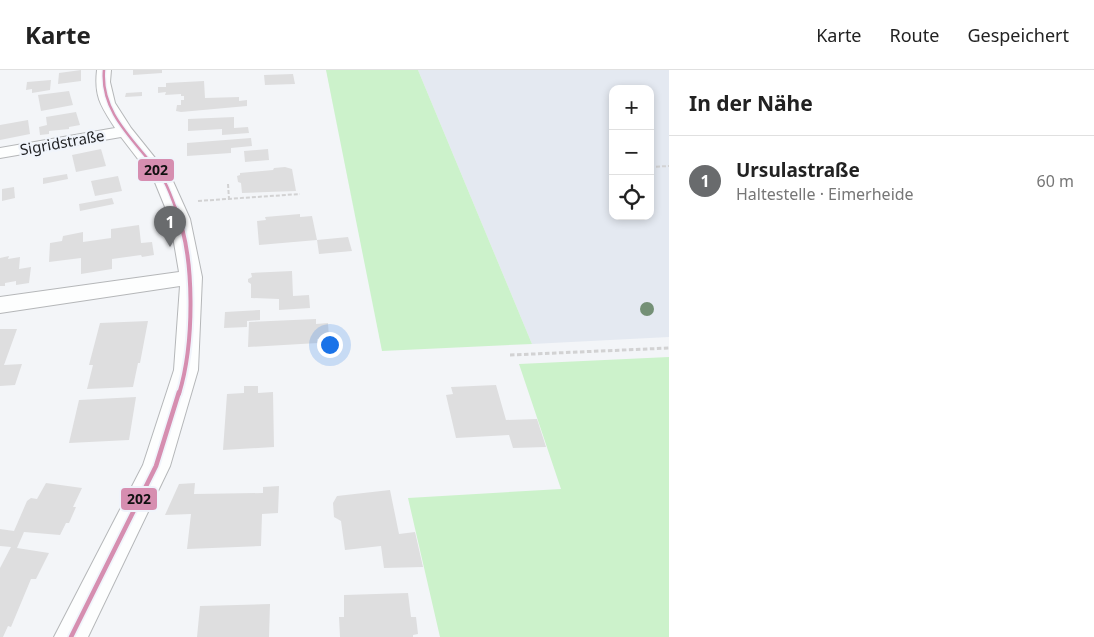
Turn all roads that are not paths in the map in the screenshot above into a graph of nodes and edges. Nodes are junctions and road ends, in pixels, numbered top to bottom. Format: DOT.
graph roads {
  1 [pos="104,70"];
  2 [pos="125,132"];
  3 [pos="0,153"];
  4 [pos="191,277"];
  5 [pos="0,305"];
  6 [pos="71,637"];
  1 -- 2 [label="street"];
  2 -- 3 [label="street, Sigridstraße"];
  2 -- 4 [label="street"];
  4 -- 5 [label="street"];
  4 -- 6 [label="street"];
}
